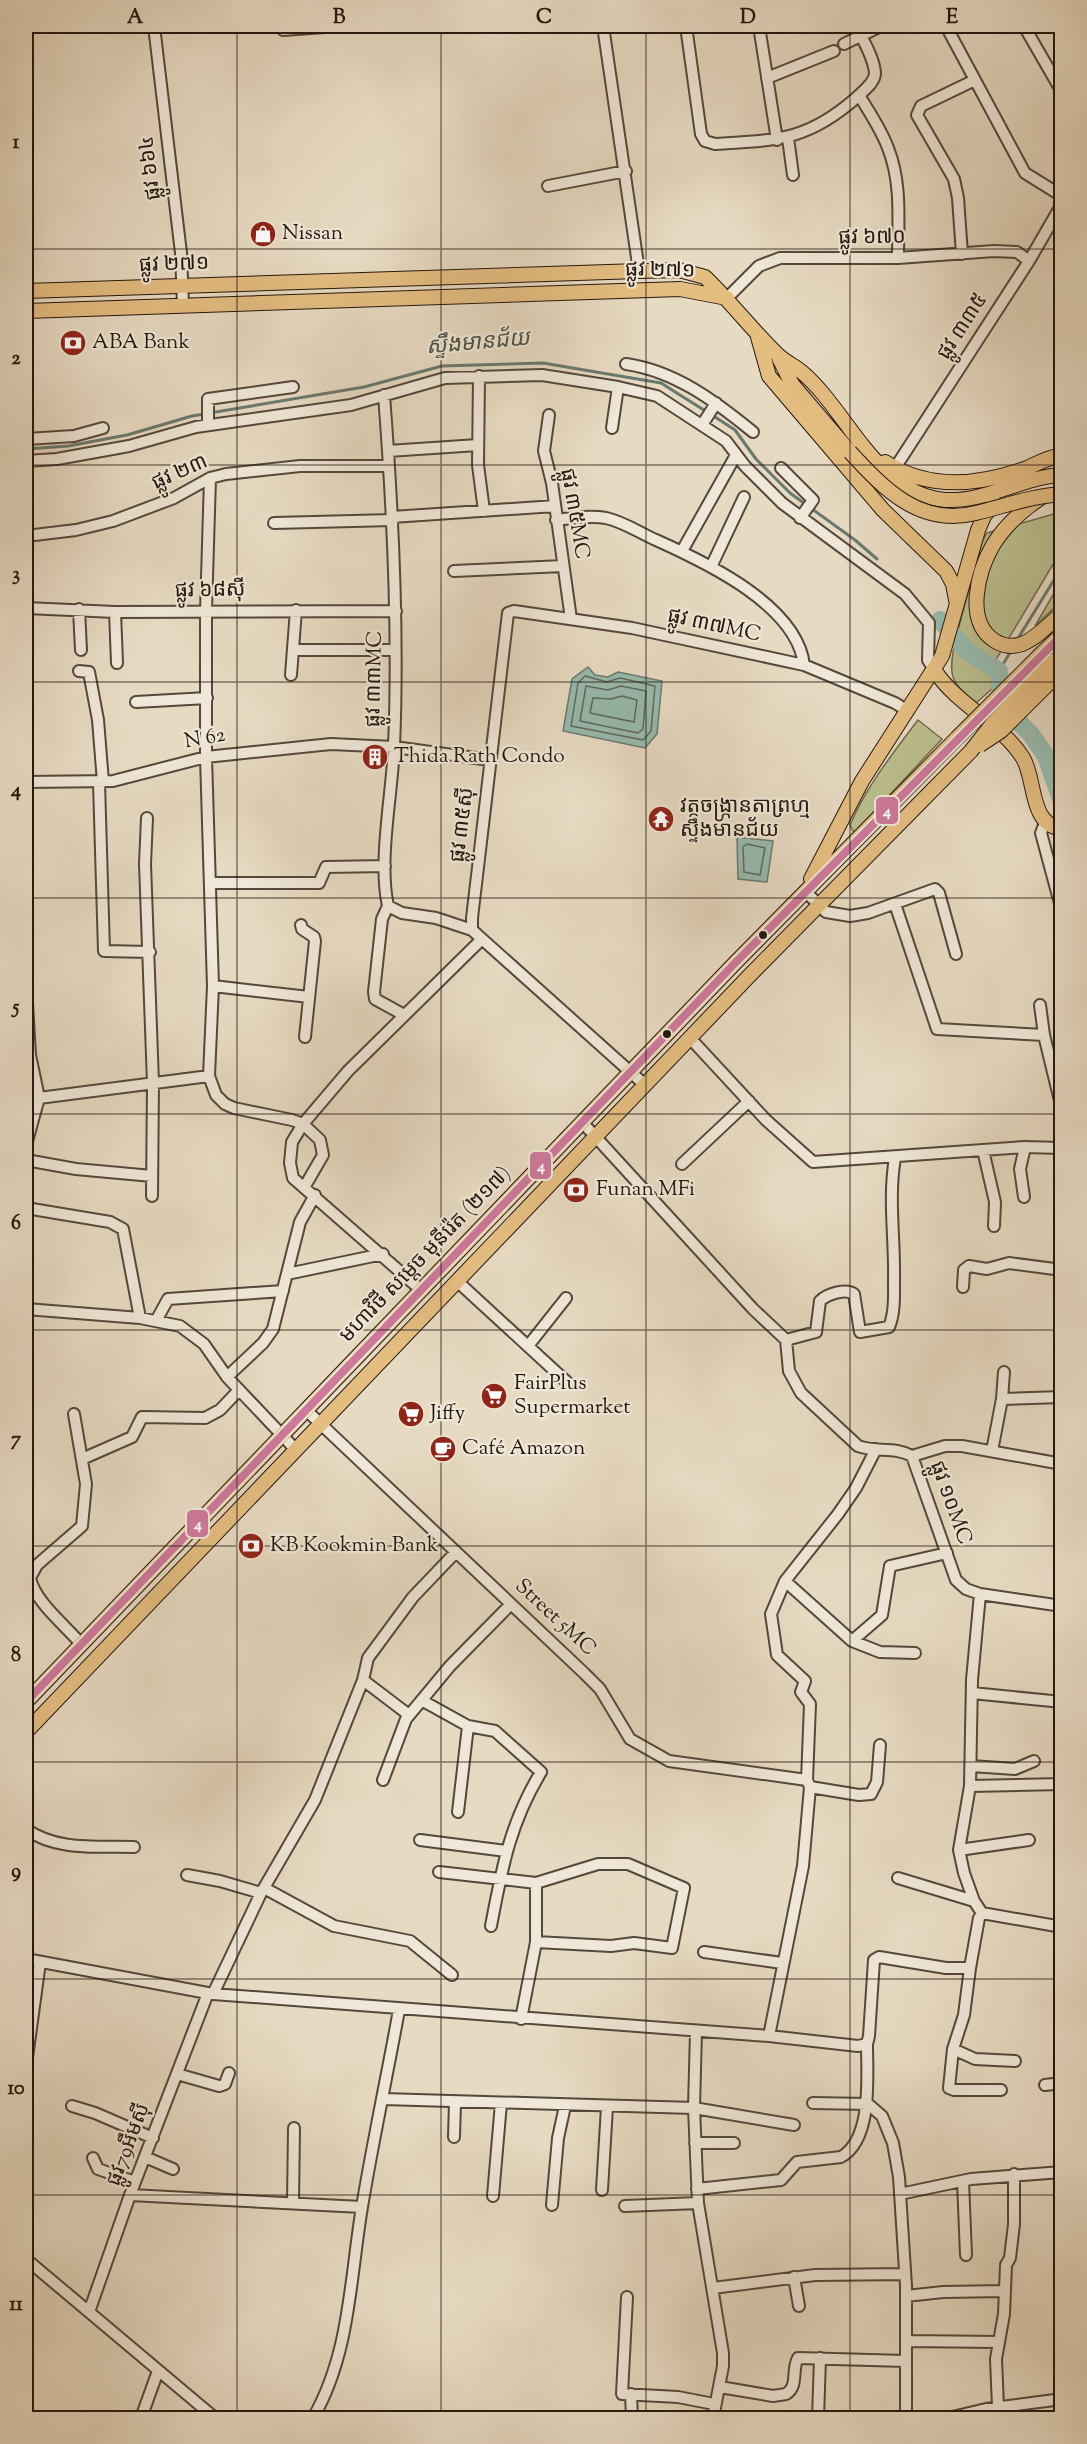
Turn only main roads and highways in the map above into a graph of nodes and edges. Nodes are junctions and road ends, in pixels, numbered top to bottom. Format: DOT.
graph roads {
  1 [pos="26,291"];
  2 [pos="727,298"];
  3 [pos="26,311"];
  4 [pos="757,332"];
  5 [pos="778,356"];
  6 [pos="869,451"];
  7 [pos="1062,455"];
  8 [pos="1062,464"];
  9 [pos="1027,475"];
  10 [pos="1062,475"];
  11 [pos="1062,494"];
  12 [pos="1044,496"];
  13 [pos="1062,613"];
  14 [pos="955,614"];
  15 [pos="1062,634"];
  16 [pos="1055,659"];
  17 [pos="935,671"];
  18 [pos="1062,829"];
  19 [pos="805,891"];
  20 [pos="26,1702"];
  21 [pos="26,1732"];
  1 -- 2 [label="main road, ផ្លូវ ២៧១"];
  2 -- 3 [label="main road, ផ្លូវ ២៧១"];
  2 -- 4 [label="main road"];
  4 -- 5 [label="main road"];
  4 -- 14 [label="main road"];
  5 -- 6 [label="main road"];
  5 -- 12 [label="main road, bridge"];
  6 -- 9 [label="main road"];
  6 -- 9 [label="main road"];
  7 -- 9 [label="main road"];
  8 -- 9 [label="main road"];
  9 -- 10 [label="main road"];
  9 -- 14 [label="main road"];
  11 -- 12 [label="main road, bridge"];
  12 -- 13 [label="main road"];
  14 -- 17 [label="main road"];
  15 -- 16 [label="main road, មហាវិថី សម្តេច មុនីរ៉េត (២១៧)"];
  16 -- 19 [label="main road, មហាវិថី សម្តេច មុនីរ៉េត (២១៧), bridge"];
  16 -- 21 [label="main road, មហាវិថី សម្តេច មុនីរ៉េត (២១៧), bridge"];
  17 -- 18 [label="main road"];
  17 -- 19 [label="main road"];
  19 -- 20 [label="main road, មហាវិថី សម្តេច មុនីរ៉េត (២១៧)"];
}
